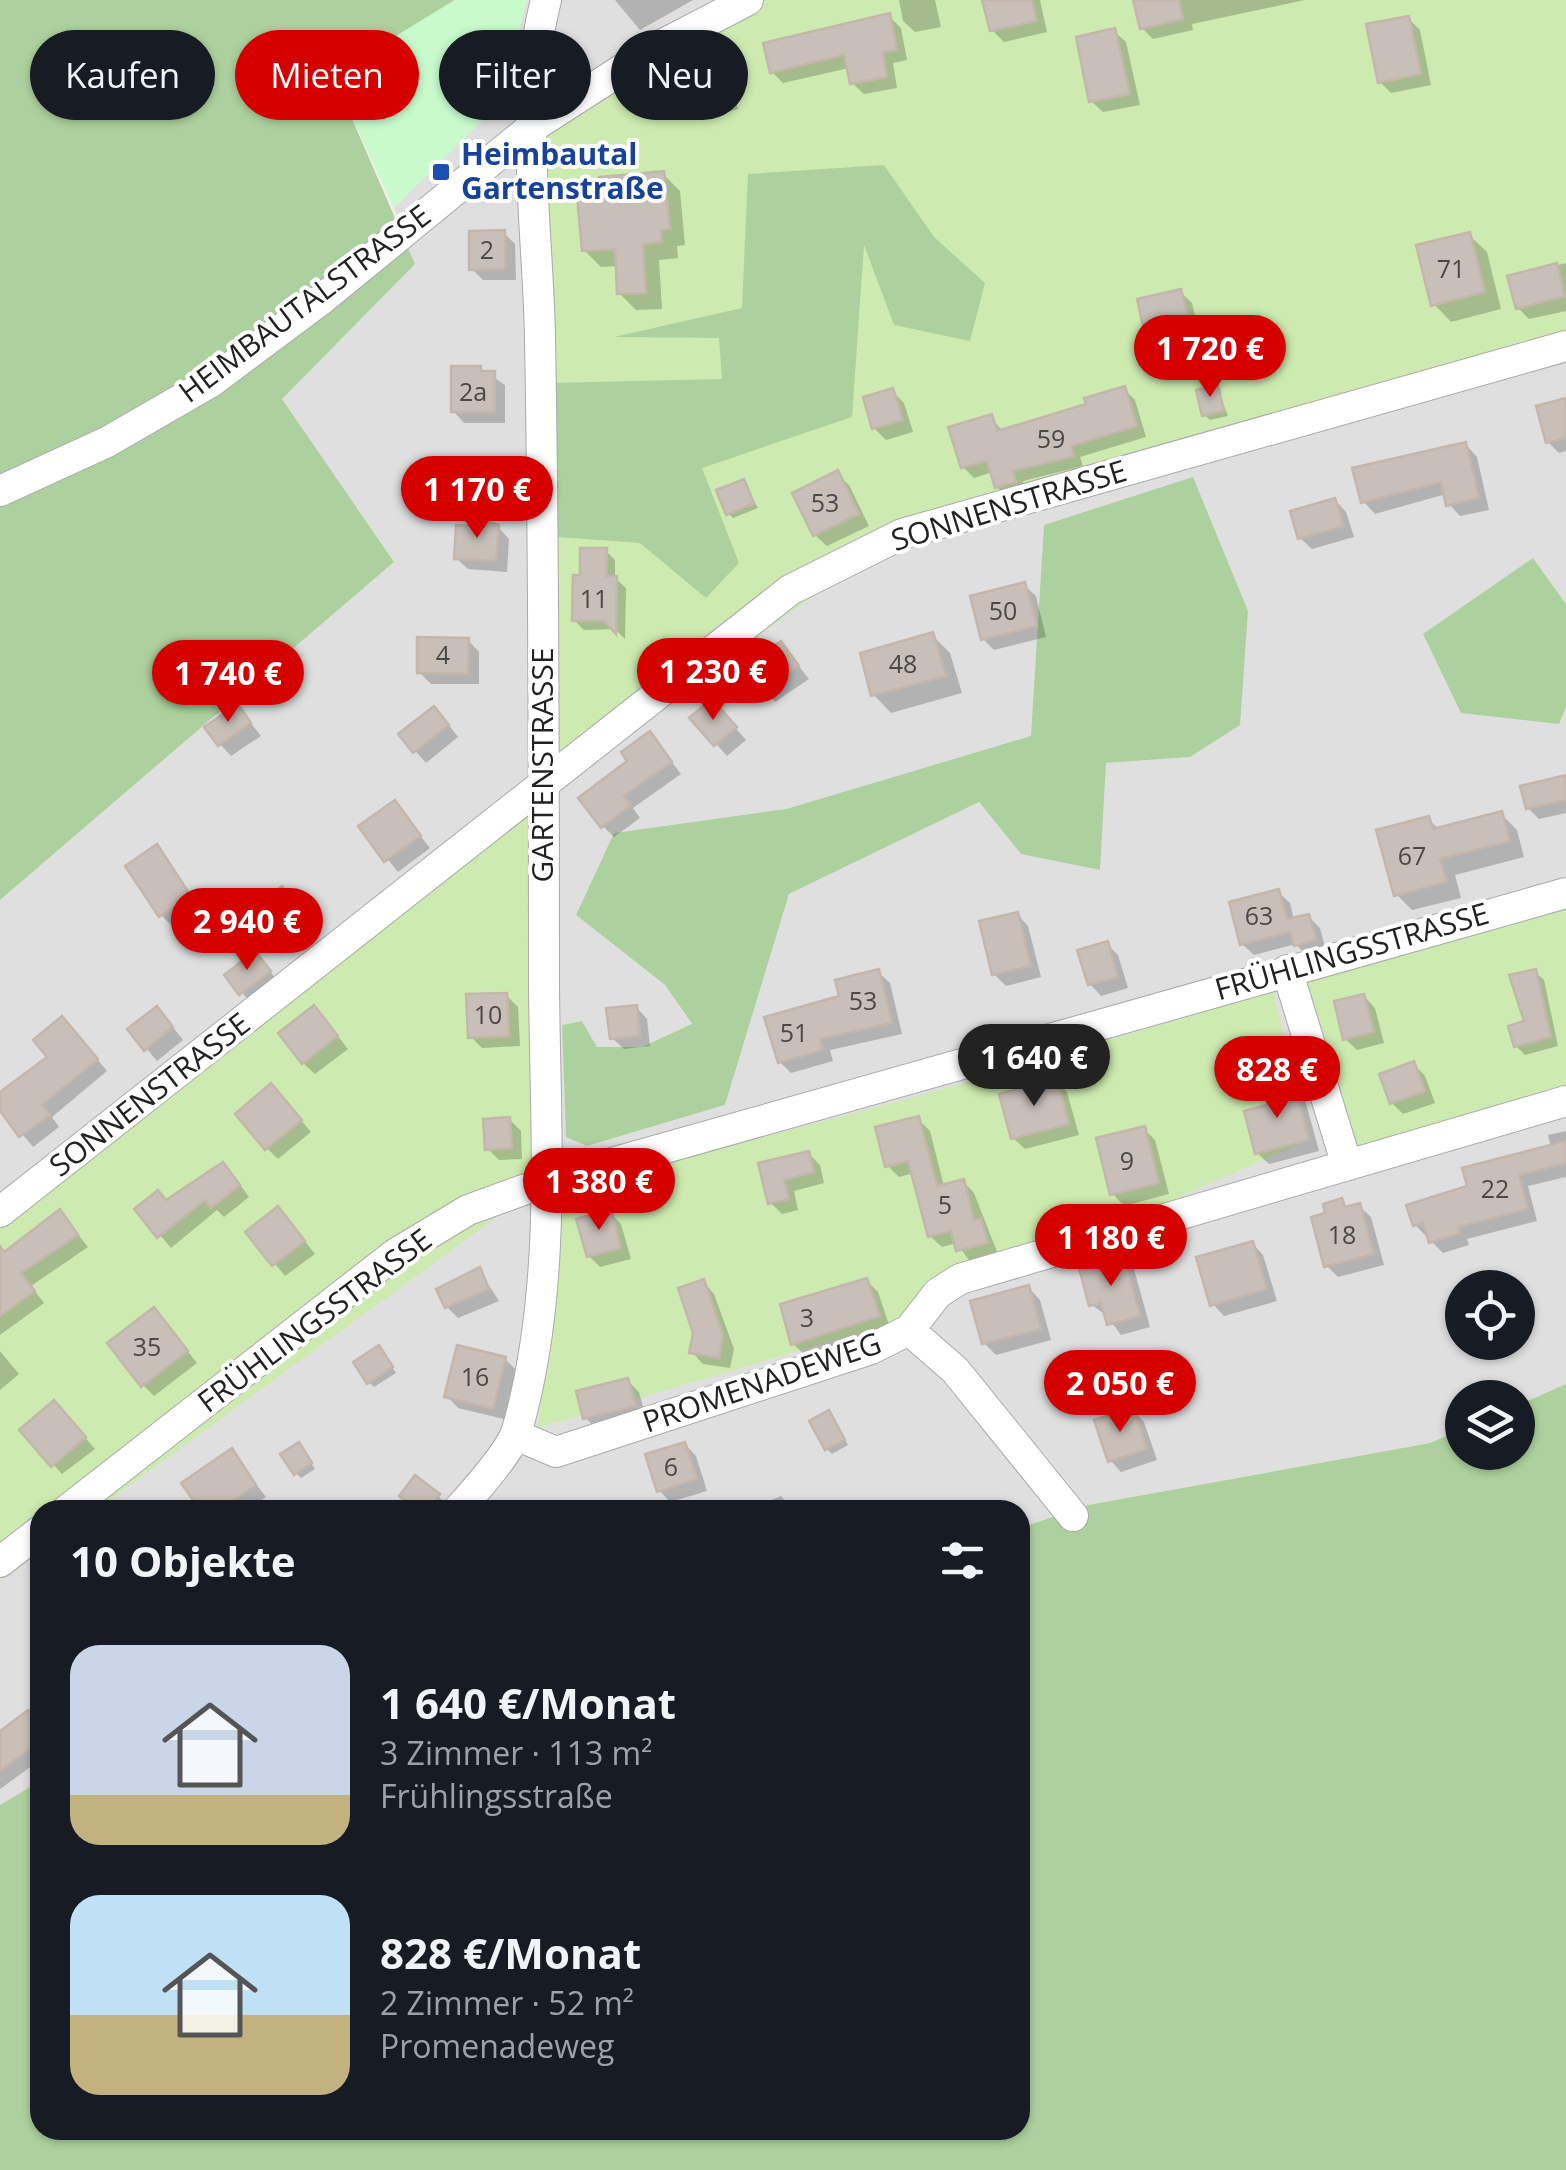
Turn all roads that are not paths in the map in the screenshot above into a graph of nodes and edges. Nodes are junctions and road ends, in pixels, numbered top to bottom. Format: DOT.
graph roads {
  1 [pos="546,0"];
  2 [pos="748,0"];
  3 [pos="531,128"];
  4 [pos="1566,346"];
  5 [pos="0,490"];
  6 [pos="544,787"];
  7 [pos="1566,893"];
  8 [pos="1287,970"];
  9 [pos="1566,1100"];
  10 [pos="1346,1162"];
  11 [pos="545,1182"];
  12 [pos="0,1212"];
  13 [pos="909,1330"];
  14 [pos="516,1435"];
  15 [pos="80,1500"];
  16 [pos="466,1500"];
  17 [pos="1073,1516"];
  18 [pos="30,1539"];
  19 [pos="0,1562"];
  1 -- 3 [label="street, GARTENSTRASSE"];
  2 -- 3 [label="street, HEIMBAUTALSTRASSE"];
  3 -- 5 [label="street, HEIMBAUTALSTRASSE"];
  3 -- 6 [label="street, GARTENSTRASSE"];
  4 -- 6 [label="street, SONNENSTRASSE"];
  6 -- 11 [label="street, GARTENSTRASSE"];
  6 -- 12 [label="street, SONNENSTRASSE"];
  7 -- 8 [label="street, FRÜHLINGSSTRASSE"];
  8 -- 10 [label="street"];
  8 -- 11 [label="street, FRÜHLINGSSTRASSE"];
  9 -- 10 [label="street, PROMENADEWEG"];
  10 -- 13 [label="street, PROMENADEWEG"];
  11 -- 14 [label="street, GARTENSTRASSE"];
  11 -- 15 [label="street, FRÜHLINGSSTRASSE"];
  13 -- 14 [label="street, PROMENADEWEG"];
  13 -- 17 [label="street"];
  14 -- 16 [label="street, GARTENSTRASSE"];
  18 -- 19 [label="street"];
}
